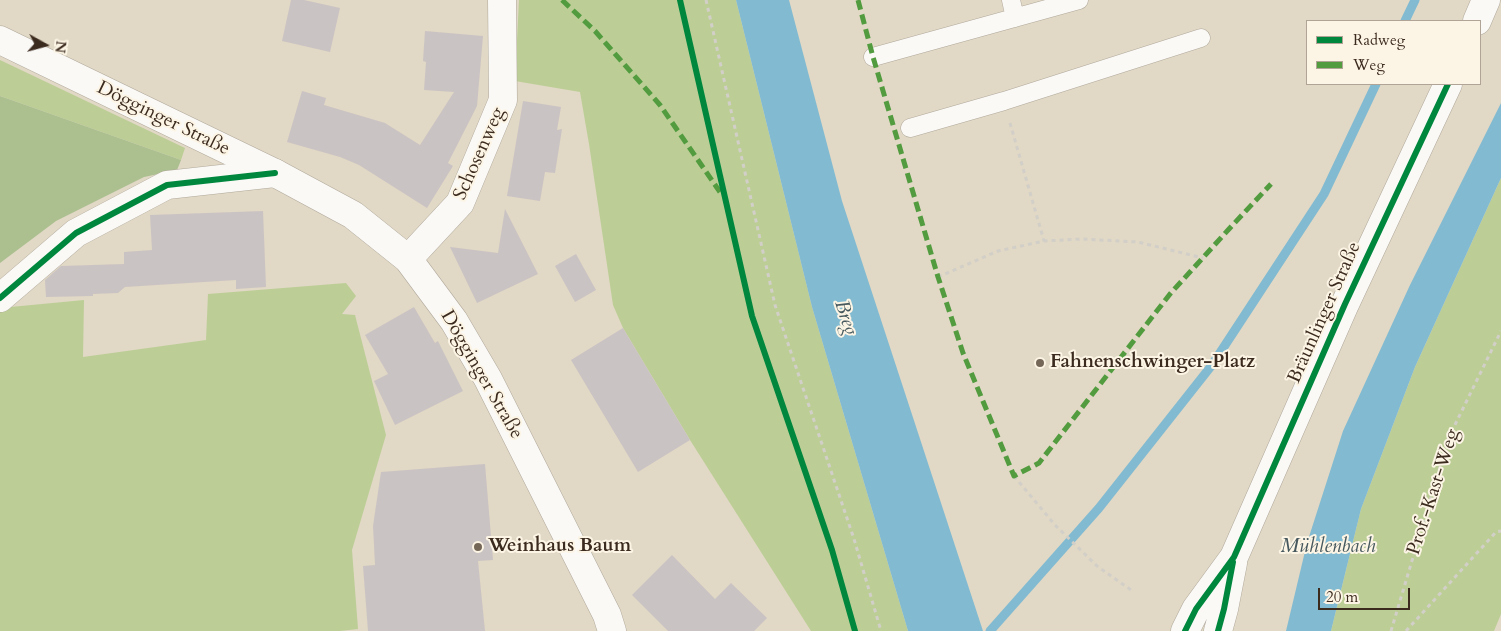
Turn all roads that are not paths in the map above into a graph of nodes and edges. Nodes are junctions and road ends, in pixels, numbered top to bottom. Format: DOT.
graph roads {
  1 [pos="502,0"];
  2 [pos="1011,0"];
  3 [pos="1078,0"];
  4 [pos="1486,0"];
  5 [pos="1015,18"];
  6 [pos="1477,20"];
  7 [pos="1201,38"];
  8 [pos="0,40"];
  9 [pos="872,57"];
  10 [pos="1448,85"];
  11 [pos="910,128"];
  12 [pos="274,173"];
  13 [pos="408,259"];
  14 [pos="0,298"];
  15 [pos="1234,557"];
  16 [pos="613,626"];
  17 [pos="1185,631"];
  18 [pos="1218,631"];
  1 -- 13 [label="main road, Schosenweg"];
  2 -- 5 [label="lane"];
  3 -- 5 [label="lane"];
  4 -- 6 [label="main road"];
  5 -- 9 [label="lane"];
  7 -- 11 [label="lane"];
  8 -- 12 [label="main road, Dögginger Straße"];
  10 -- 15 [label="main road, Bräunlinger Straße"];
  12 -- 13 [label="main road, Dögginger Straße"];
  12 -- 14 [label="main road"];
  13 -- 16 [label="main road, Dögginger Straße"];
  15 -- 17 [label="main road, Bräunlinger Straße"];
  15 -- 18 [label="main road, Bräunlinger Straße"];
}
